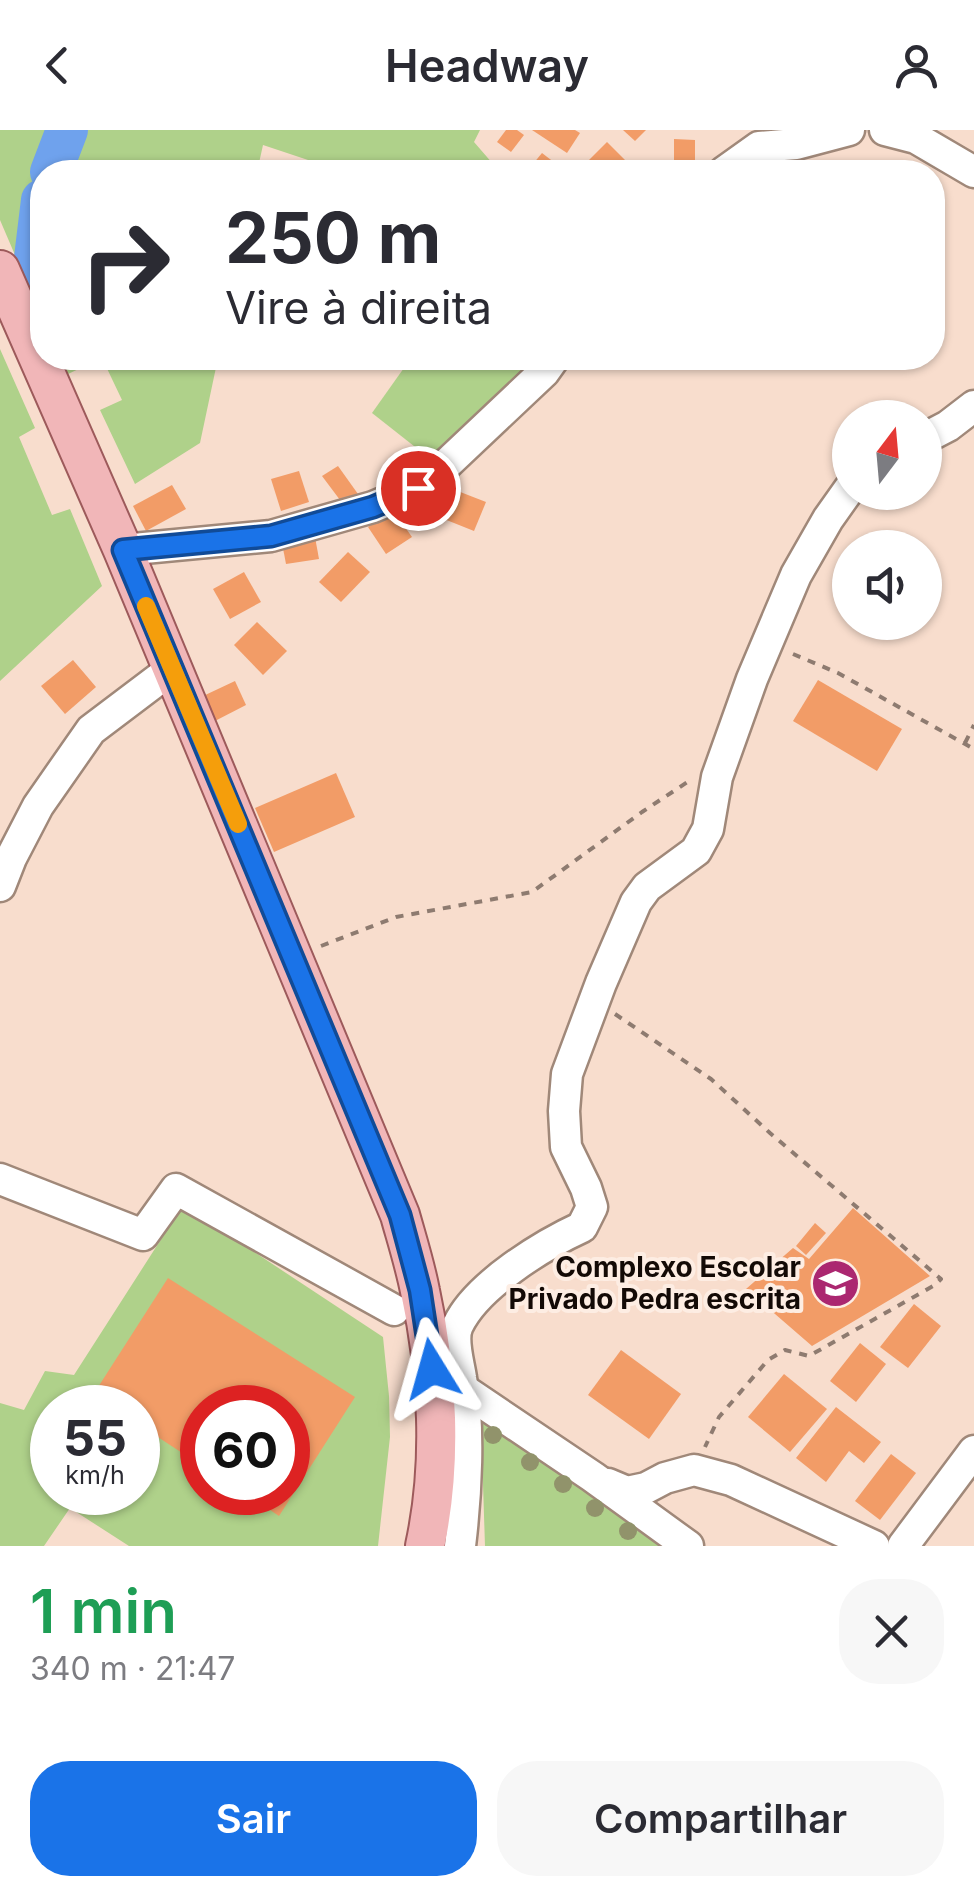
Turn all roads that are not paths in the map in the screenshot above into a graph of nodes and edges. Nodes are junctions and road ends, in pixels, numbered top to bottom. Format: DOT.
graph roads {
  1 [pos="849,130"];
  2 [pos="885,130"];
  3 [pos="741,160"];
  4 [pos="974,172"];
  5 [pos="0,270"];
  6 [pos="30,338"];
  7 [pos="44,370"];
  8 [pos="545,370"];
  9 [pos="974,406"];
  10 [pos="942,429"];
  11 [pos="834,510"];
  12 [pos="123,550"];
  13 [pos="173,668"];
  14 [pos="0,886"];
  15 [pos="0,1179"];
  16 [pos="394,1310"];
  17 [pos="432,1369"];
  18 [pos="464,1390"];
  19 [pos="974,1451"];
  20 [pos="593,1478"];
  21 [pos="425,1546"];
  22 [pos="460,1546"];
  23 [pos="688,1546"];
  24 [pos="874,1546"];
  25 [pos="903,1546"];
  1 -- 3 [label="street"];
  2 -- 4 [label="street"];
  5 -- 6 [label="main road"];
  7 -- 12 [label="main road"];
  8 -- 12 [label="street"];
  9 -- 10 [label="street"];
  11 -- 18 [label="street"];
  12 -- 13 [label="main road"];
  13 -- 14 [label="street"];
  13 -- 17 [label="main road"];
  15 -- 16 [label="street"];
  17 -- 18 [label="street"];
  17 -- 21 [label="main road"];
  18 -- 20 [label="street"];
  18 -- 22 [label="street"];
  19 -- 25 [label="street"];
  20 -- 23 [label="street"];
  20 -- 24 [label="street"];
}
